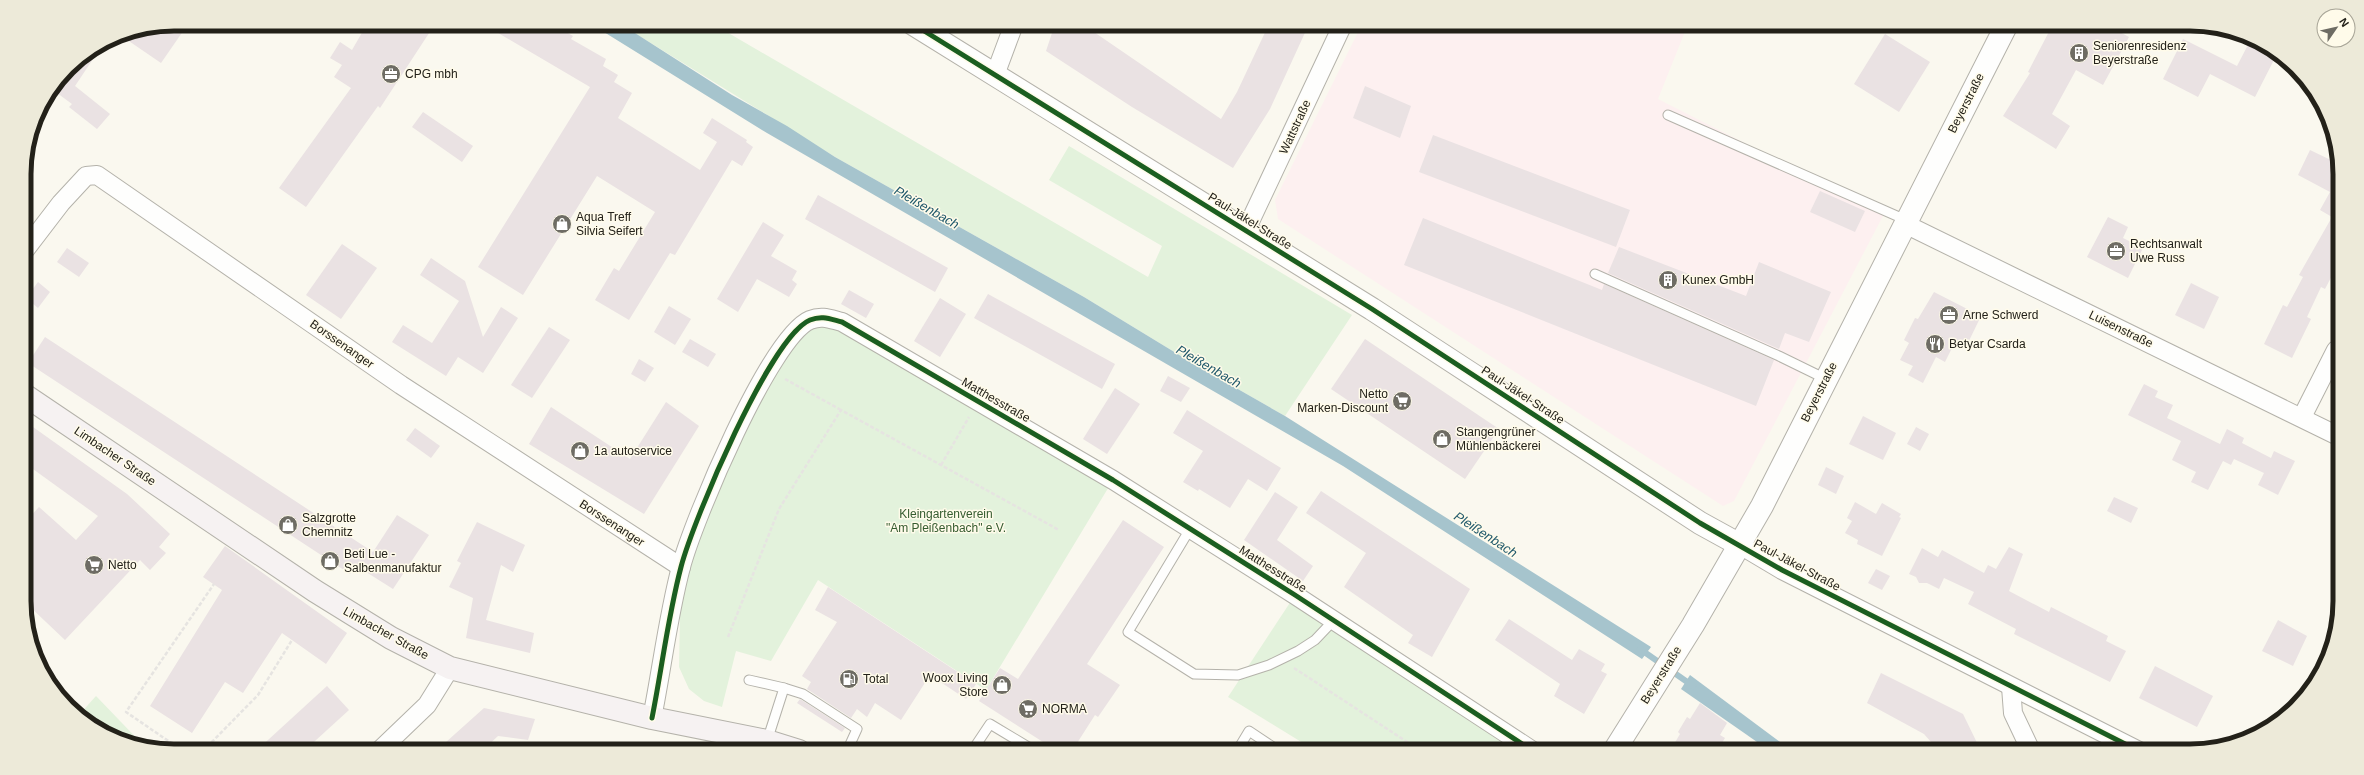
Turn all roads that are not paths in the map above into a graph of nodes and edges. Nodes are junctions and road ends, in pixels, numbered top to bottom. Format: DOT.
graph roads {
  1 [pos="924,31"];
  2 [pos="1011,31"];
  3 [pos="1340,31"];
  4 [pos="2003,31"];
  5 [pos="995,75"];
  6 [pos="1668,115"];
  7 [pos="1906,222"];
  8 [pos="1246,230"];
  9 [pos="31,242"];
  10 [pos="1595,274"];
  11 [pos="2333,356"];
  12 [pos="1826,379"];
  13 [pos="31,399"];
  14 [pos="2302,417"];
  15 [pos="2333,433"];
  16 [pos="1190,529"];
  17 [pos="1740,545"];
  18 [pos="681,567"];
  19 [pos="1334,620"];
  20 [pos="450,668"];
  21 [pos="749,680"];
  22 [pos="2011,686"];
  23 [pos="784,688"];
  24 [pos="652,718"];
  25 [pos="768,741"];
  26 [pos="386,744"];
  27 [pos="777,744"];
  28 [pos="850,744"];
  29 [pos="977,744"];
  30 [pos="1023,744"];
  31 [pos="1241,744"];
  32 [pos="1268,744"];
  33 [pos="1522,744"];
  34 [pos="1618,744"];
  35 [pos="2027,744"];
  36 [pos="2127,744"];
  1 -- 5 [label="street, Paul-Jäkel-Straße"];
  2 -- 5 [label="street"];
  3 -- 8 [label="street, Wattstraße"];
  4 -- 7 [label="street, Beyerstraße"];
  5 -- 8 [label="street, Paul-Jäkel-Straße"];
  6 -- 7 [label="lane"];
  7 -- 12 [label="street, Beyerstraße"];
  7 -- 14 [label="street, Luisenstraße"];
  8 -- 17 [label="street, Paul-Jäkel-Straße"];
  9 -- 18 [label="street, Borssenanger"];
  10 -- 12 [label="lane"];
  11 -- 14 [label="street"];
  12 -- 17 [label="street, Beyerstraße"];
  13 -- 20 [label="main road, Limbacher Straße"];
  14 -- 15 [label="street, Luisenstraße"];
  16 -- 18 [label="street, Matthesstraße"];
  16 -- 19 [label="street, Matthesstraße"];
  16 -- 19 [label="lane"];
  17 -- 22 [label="street, Paul-Jäkel-Straße"];
  17 -- 34 [label="street, Beyerstraße"];
  18 -- 24 [label="street, Matthesstraße"];
  19 -- 33 [label="street, Matthesstraße"];
  20 -- 24 [label="main road, Limbacher Straße"];
  20 -- 26 [label="street"];
  21 -- 23 [label="lane"];
  22 -- 35 [label="street"];
  22 -- 36 [label="street, Paul-Jäkel-Straße"];
  23 -- 25 [label="lane"];
  23 -- 28 [label="lane"];
  24 -- 25 [label="main road, Limbacher Straße"];
  25 -- 27 [label="main road, Limbacher Straße"];
  29 -- 30 [label="lane"];
  31 -- 32 [label="lane"];
}
